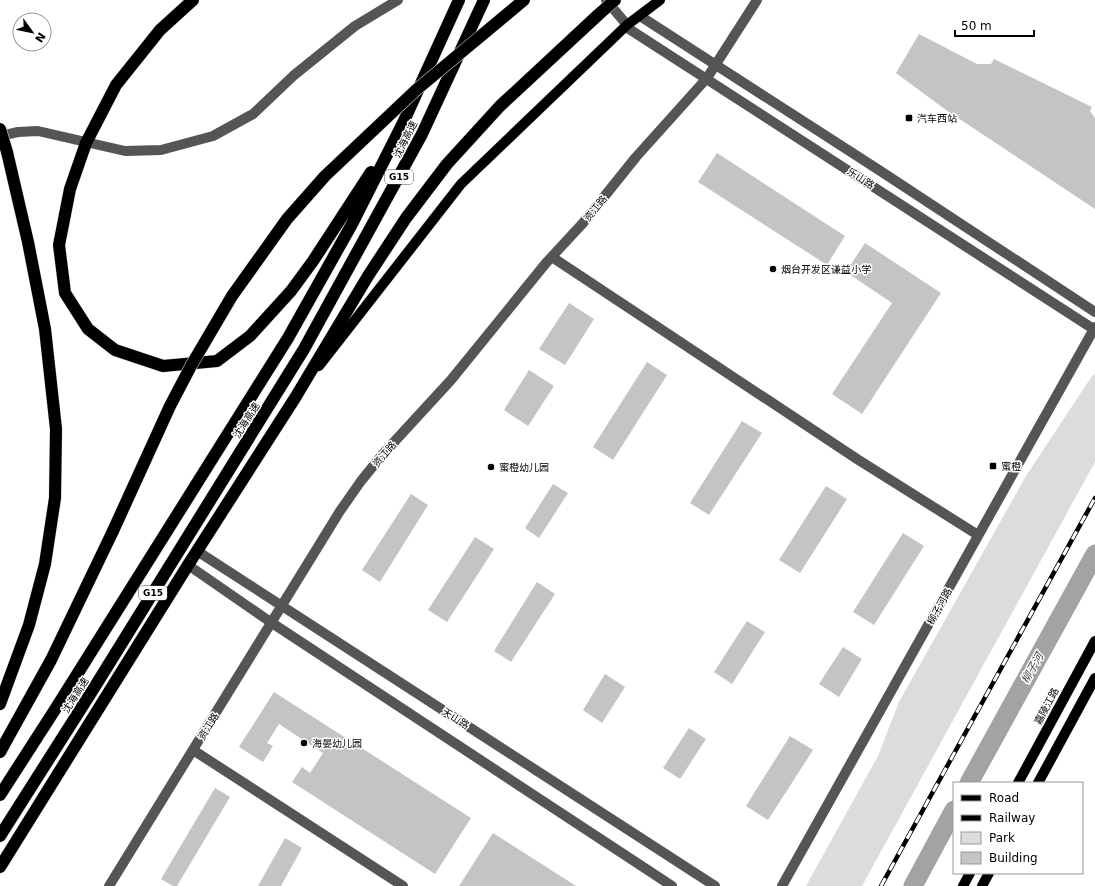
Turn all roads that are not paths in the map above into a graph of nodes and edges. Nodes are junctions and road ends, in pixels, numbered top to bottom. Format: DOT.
graph roads {
  1 [pos="193,0"];
  2 [pos="398,0"];
  3 [pos="459,0"];
  4 [pos="484,0"];
  5 [pos="524,0"];
  6 [pos="606,0"];
  7 [pos="615,0"];
  8 [pos="660,0"];
  9 [pos="757,0"];
  10 [pos="640,16"];
  11 [pos="626,26"];
  12 [pos="716,64"];
  13 [pos="707,78"];
  14 [pos="403,122"];
  15 [pos="0,129"];
  16 [pos="0,136"];
  17 [pos="552,257"];
  18 [pos="1095,312"];
  19 [pos="1094,329"];
  20 [pos="295,398"];
  21 [pos="978,535"];
  22 [pos="197,551"];
  23 [pos="188,565"];
  24 [pos="283,606"];
  25 [pos="272,623"];
  26 [pos="1095,641"];
  27 [pos="1095,678"];
  28 [pos="0,704"];
  29 [pos="193,750"];
  30 [pos="0,752"];
  31 [pos="1019,782"];
  32 [pos="1039,782"];
  33 [pos="0,795"];
  34 [pos="0,836"];
  35 [pos="0,867"];
  36 [pos="969,874"];
  37 [pos="989,874"];
  38 [pos="109,886"];
  39 [pos="403,886"];
  40 [pos="672,886"];
  41 [pos="714,886"];
  42 [pos="782,886"];
  43 [pos="963,886"];
  44 [pos="982,886"];
  1 -- 14 [label="highway"];
  2 -- 16 [label="street"];
  3 -- 14 [label="highway, 沈海高速 / G15, bridge"];
  4 -- 34 [label="highway, 沈海高速 / G15, bridge"];
  5 -- 30 [label="highway, bridge"];
  6 -- 11 [label="street, 乐山路"];
  7 -- 20 [label="highway, bridge"];
  8 -- 10 [label="main road"];
  9 -- 12 [label="street, 资江路"];
  10 -- 11 [label="main road"];
  10 -- 12 [label="street, 乐山路"];
  11 -- 13 [label="street, 乐山路"];
  11 -- 20 [label="main road"];
  12 -- 13 [label="street, 资江路"];
  12 -- 18 [label="street, 乐山路"];
  13 -- 17 [label="street, 资江路"];
  13 -- 19 [label="street, 乐山路"];
  14 -- 33 [label="highway, 沈海高速 / G15"];
  15 -- 28 [label="highway, bridge"];
  17 -- 21 [label="street"];
  17 -- 24 [label="street, 资江路"];
  19 -- 21 [label="street, 柳子河路"];
  20 -- 22 [label="highway"];
  21 -- 42 [label="street, 柳子河路"];
  22 -- 23 [label="highway"];
  22 -- 24 [label="street, 天山路"];
  23 -- 25 [label="street"];
  23 -- 35 [label="highway"];
  24 -- 25 [label="street, 资江路"];
  24 -- 41 [label="street, 天山路"];
  25 -- 29 [label="street, 资江路"];
  25 -- 40 [label="street"];
  26 -- 31 [label="main road, 嘉陵江路"];
  27 -- 32 [label="main road"];
  29 -- 38 [label="street, 资江路"];
  29 -- 39 [label="street"];
  36 -- 43 [label="main road"];
  37 -- 44 [label="main road"];
}
